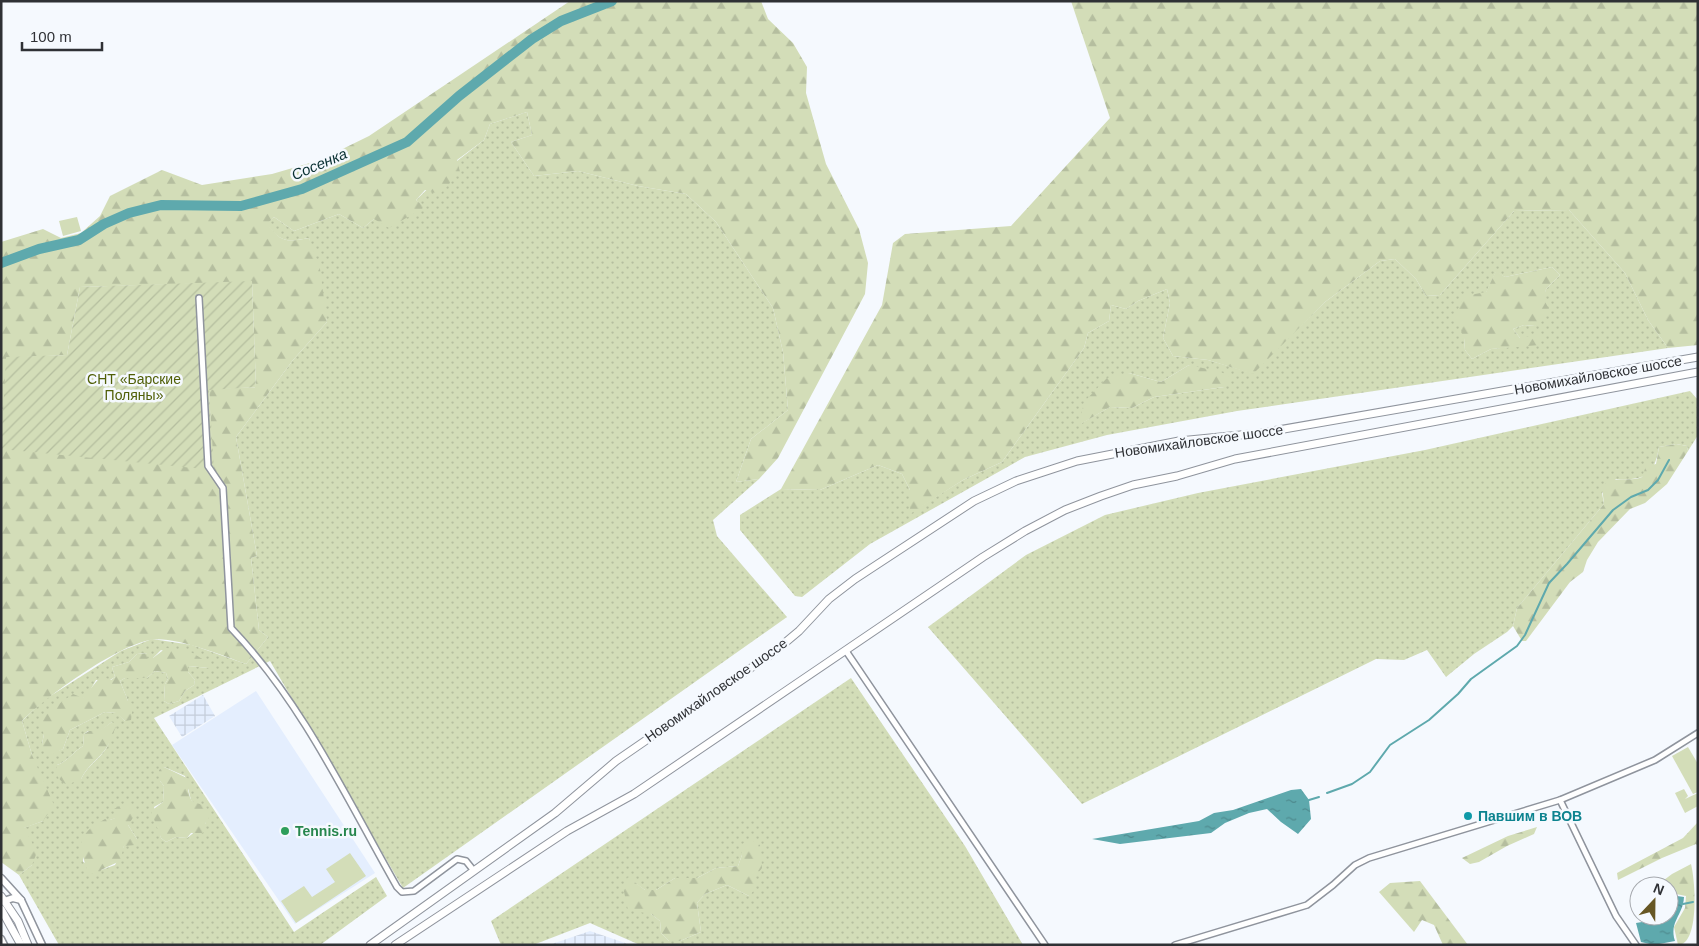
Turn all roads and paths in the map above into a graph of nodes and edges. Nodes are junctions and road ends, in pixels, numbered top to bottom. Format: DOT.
graph roads {
  1 [pos="199,298"];
  2 [pos="1698,357"];
  3 [pos="1698,372"];
  4 [pos="846,651"];
  5 [pos="1698,733"];
  6 [pos="1560,800"];
  7 [pos="474,871"];
  8 [pos="1,878"];
  9 [pos="2,899"];
  10 [pos="21,900"];
  11 [pos="1,908"];
  12 [pos="1,939"];
  13 [pos="370,944"];
  14 [pos="4,945"];
  15 [pos="22,945"];
  16 [pos="28,945"];
  17 [pos="42,945"];
  18 [pos="395,945"];
  19 [pos="1045,945"];
  20 [pos="1175,945"];
  21 [pos="1636,945"];
  1 -- 7 [label="street"];
  2 -- 7 [label="main road, Новомихайловское шоссе"];
  3 -- 4 [label="main road, Новомихайловское шоссе"];
  4 -- 18 [label="main road, Новомихайловское шоссе"];
  4 -- 19 [label="street"];
  5 -- 6 [label="street"];
  6 -- 20 [label="street"];
  6 -- 21 [label="street"];
  7 -- 13 [label="main road, Новомихайловское шоссе"];
  8 -- 10 [label="street"];
  9 -- 10 [label="street"];
  9 -- 16 [label="main road"];
  10 -- 17 [label="street"];
  11 -- 15 [label="main road"];
  12 -- 14 [label="street"];
}
